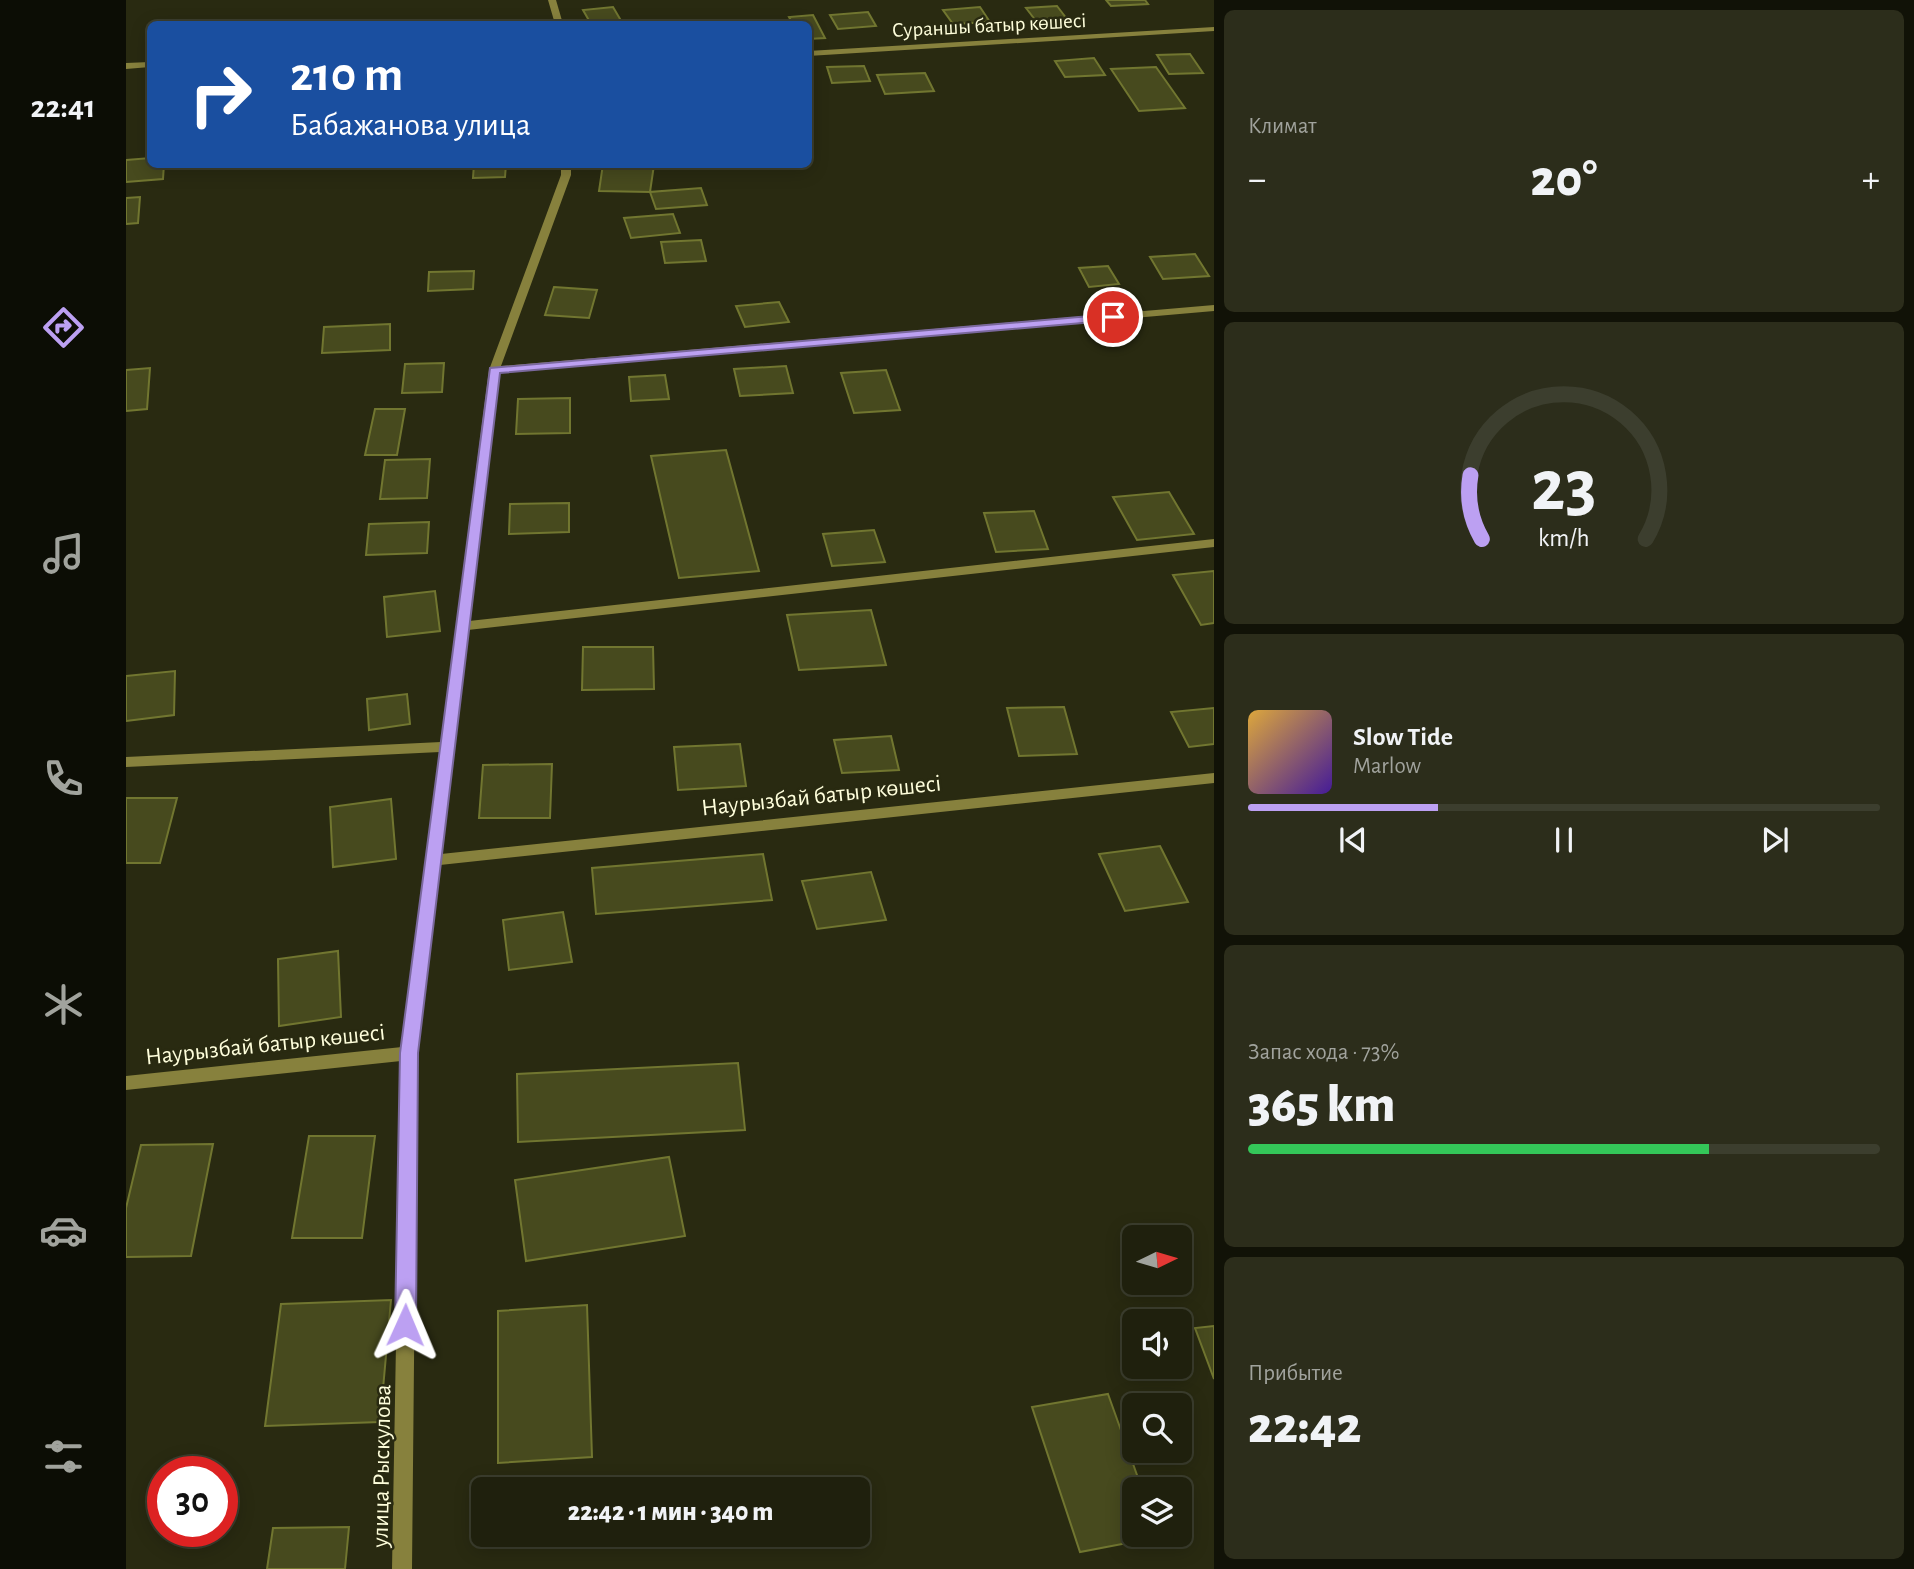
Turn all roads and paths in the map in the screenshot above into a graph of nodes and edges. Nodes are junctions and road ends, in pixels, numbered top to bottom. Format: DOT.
graph roads {
  1 [pos="552,0"];
  2 [pos="558,21"];
  3 [pos="1214,29"];
  4 [pos="812,54"];
  5 [pos="147,65"];
  6 [pos="126,66"];
  7 [pos="566,168"];
  8 [pos="1214,308"];
  9 [pos="494,370"];
  10 [pos="1214,543"];
  11 [pos="462,626"];
  12 [pos="447,747"];
  13 [pos="126,762"];
  14 [pos="1214,778"];
  15 [pos="433,860"];
  16 [pos="409,1053"];
  17 [pos="126,1083"];
  18 [pos="402,1569"];
  1 -- 2 [label="street"];
  3 -- 4 [label="street, Сураншы батыр көшесі"];
  5 -- 6 [label="street"];
  7 -- 9 [label="street, улица Рыскулова"];
  8 -- 9 [label="street"];
  9 -- 11 [label="street, улица Рыскулова"];
  10 -- 11 [label="street"];
  11 -- 12 [label="street, улица Рыскулова"];
  12 -- 13 [label="street"];
  12 -- 15 [label="street, улица Рыскулова"];
  14 -- 15 [label="street, Наурызбай батыр көшесі"];
  15 -- 16 [label="street, улица Рыскулова"];
  16 -- 17 [label="street, Наурызбай батыр көшесі"];
  16 -- 18 [label="street, улица Рыскулова"];
}
